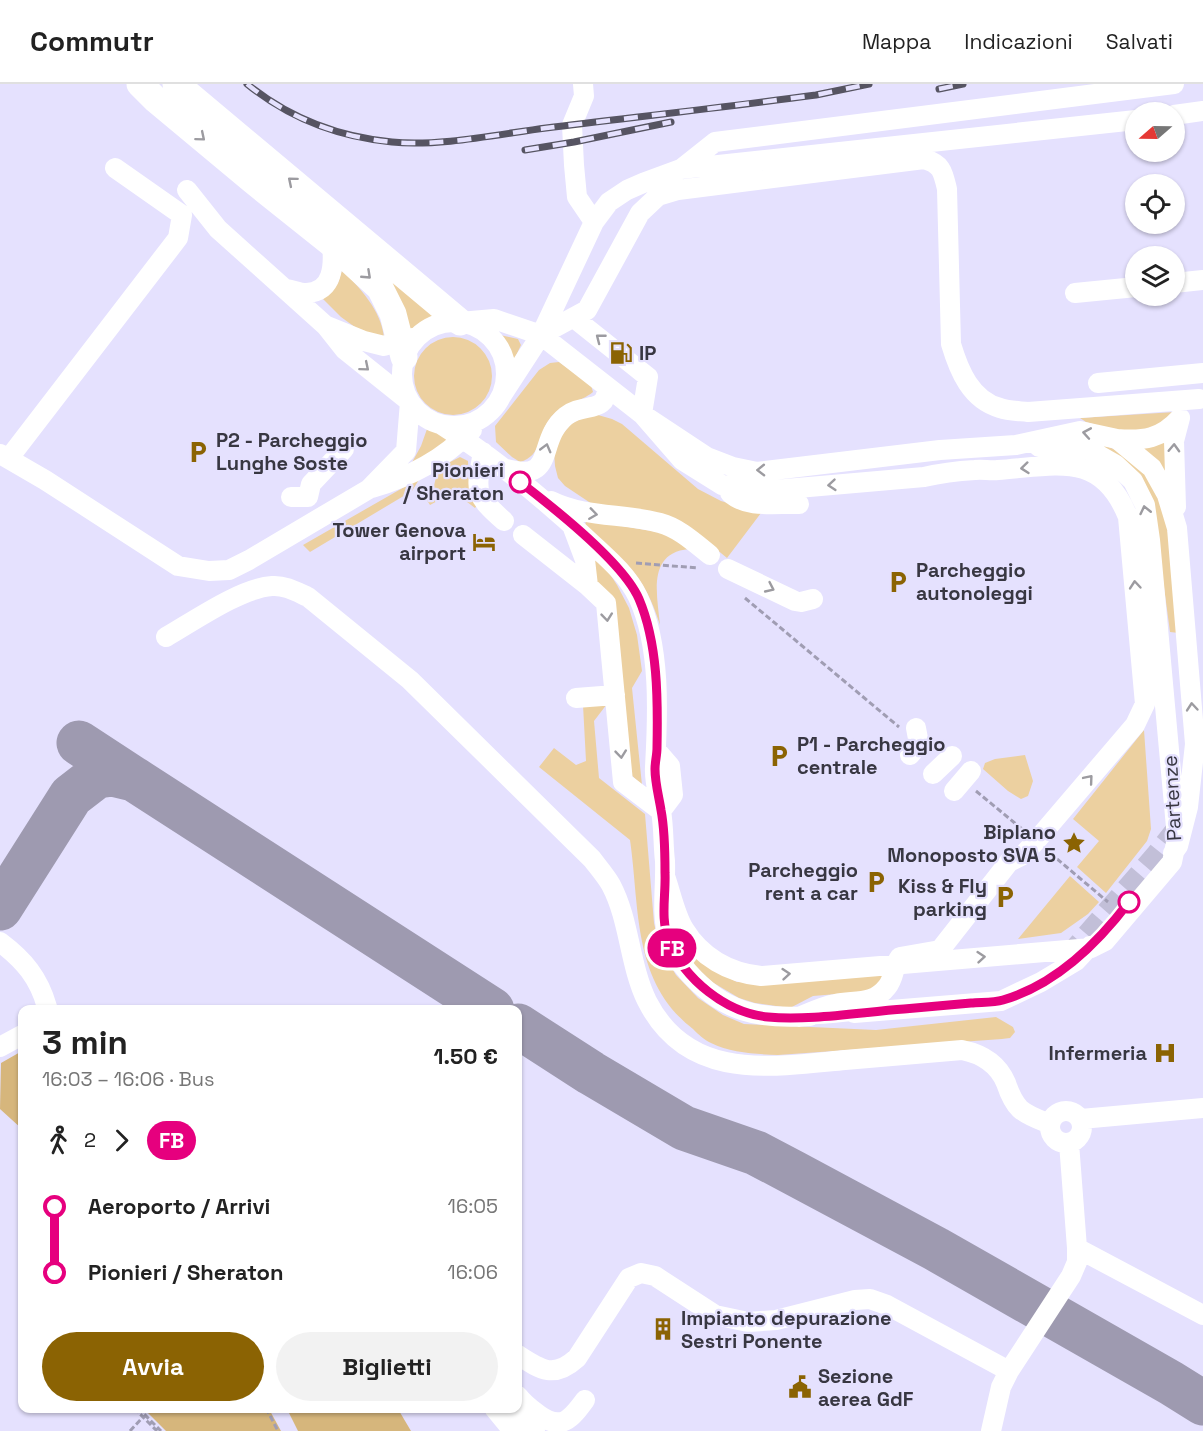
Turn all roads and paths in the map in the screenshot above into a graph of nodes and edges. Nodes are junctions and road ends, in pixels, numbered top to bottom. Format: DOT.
graph roads {
  1 [pos="583,84"];
  2 [pos="1174,84"];
  3 [pos="158,89"];
  4 [pos="1203,111"];
  5 [pos="1185,113"];
  6 [pos="1125,121"];
  7 [pos="115,168"];
  8 [pos="681,169"];
  9 [pos="187,190"];
  10 [pos="594,222"];
  11 [pos="332,244"];
  12 [pos="1203,280"];
  13 [pos="1185,282"];
  14 [pos="1125,288"];
  15 [pos="287,289"];
  16 [pos="1075,293"];
  17 [pos="574,318"];
  18 [pos="460,322"];
  19 [pos="326,326"];
  20 [pos="541,335"];
  21 [pos="408,345"];
  22 [pos="1203,373"];
  23 [pos="1098,383"];
  24 [pos="607,387"];
  25 [pos="1201,399"];
  26 [pos="410,402"];
  27 [pos="496,405"];
  28 [pos="642,414"];
  29 [pos="1180,418"];
  30 [pos="442,425"];
  31 [pos="464,438"];
  32 [pos="1117,440"];
  33 [pos="1016,445"];
  34 [pos="344,449"];
  35 [pos="483,452"];
  36 [pos="5,456"];
  37 [pos="503,468"];
  38 [pos="722,485"];
  39 [pos="369,489"];
  40 [pos="538,495"];
  41 [pos="799,504"];
  42 [pos="329,513"];
  43 [pos="504,521"];
  44 [pos="573,525"];
  45 [pos="1177,528"];
  46 [pos="523,535"];
  47 [pos="630,562"];
  48 [pos="707,562"];
  49 [pos="728,568"];
  50 [pos="588,586"];
  51 [pos="738,592"];
  52 [pos="813,599"];
  53 [pos="166,637"];
  54 [pos="615,695"];
  55 [pos="576,698"];
  56 [pos="915,742"];
  57 [pos="952,756"];
  58 [pos="970,771"];
  59 [pos="933,774"];
  60 [pos="954,791"];
  61 [pos="661,811"];
  62 [pos="1173,853"];
  63 [pos="666,876"];
  64 [pos="1101,936"];
  65 [pos="0,942"];
  66 [pos="49,1005"];
  67 [pos="799,1017"];
  68 [pos="18,1037"];
  69 [pos="0,1047"];
  70 [pos="1203,1108"];
  71 [pos="1081,1119"];
  72 [pos="1050,1124"];
  73 [pos="1069,1143"];
  74 [pos="1077,1248"];
  75 [pos="1203,1315"];
  76 [pos="522,1358"];
  77 [pos="1009,1371"];
  78 [pos="585,1400"];
  79 [pos="522,1401"];
  80 [pos="140,1413"];
  81 [pos="141,1413"];
  82 [pos="269,1413"];
  83 [pos="498,1413"];
  84 [pos="520,1413"];
  85 [pos="143,1417"];
  86 [pos="130,1431"];
  87 [pos="159,1431"];
  88 [pos="278,1431"];
  89 [pos="513,1431"];
  90 [pos="535,1431"];
  91 [pos="991,1431"];
  1 -- 10 [label="street"];
  2 -- 8 [label="street"];
  3 -- 11 [label="highway, one-way"];
  18 -- 3 [label="highway, one-way"];
  4 -- 5 [label="street"];
  6 -- 8 [label="street"];
  7 -- 36 [label="street"];
  8 -- 10 [label="street"];
  9 -- 15 [label="street"];
  10 -- 20 [label="street"];
  11 -- 15 [label="street"];
  11 -- 21 [label="highway, one-way"];
  12 -- 13 [label="street"];
  14 -- 16 [label="street"];
  15 -- 19 [label="street"];
  17 -- 20 [label="street"];
  17 -- 25 [label="street"];
  28 -- 17 [label="street, one-way"];
  18 -- 20 [label="street"];
  18 -- 21 [label="street"];
  18 -- 27 [label="street"];
  19 -- 21 [label="street"];
  19 -- 26 [label="street, one-way"];
  20 -- 24 [label="street"];
  20 -- 27 [label="street"];
  21 -- 26 [label="street"];
  22 -- 23 [label="street"];
  24 -- 28 [label="street"];
  37 -- 24 [label="street, one-way"];
  25 -- 29 [label="street"];
  26 -- 30 [label="street"];
  26 -- 39 [label="street"];
  27 -- 30 [label="street"];
  27 -- 31 [label="street"];
  33 -- 28 [label="street, one-way"];
  28 -- 38 [label="street"];
  29 -- 32 [label="street"];
  45 -- 29 [label="street, one-way"];
  30 -- 31 [label="street"];
  31 -- 35 [label="street"];
  31 -- 39 [label="street"];
  32 -- 33 [label="street, one-way"];
  32 -- 45 [label="street"];
  63 -- 33 [label="street, Partenze, one-way"];
  34 -- 42 [label="street"];
  35 -- 37 [label="street"];
  35 -- 43 [label="street"];
  36 -- 42 [label="street"];
  37 -- 40 [label="street"];
  38 -- 41 [label="street"];
  67 -- 38 [label="street, one-way"];
  39 -- 42 [label="street"];
  40 -- 44 [label="street"];
  40 -- 48 [label="street, one-way"];
  44 -- 50 [label="street"];
  44 -- 61 [label="street"];
  62 -- 45 [label="street, one-way"];
  46 -- 50 [label="street"];
  47 -- 48 [label="path"];
  49 -- 52 [label="street, one-way"];
  50 -- 54 [label="street, one-way"];
  51 -- 56 [label="path"];
  53 -- 72 [label="street"];
  54 -- 55 [label="street"];
  54 -- 61 [label="street, one-way"];
  57 -- 59 [label="street"];
  58 -- 60 [label="street"];
  61 -- 63 [label="street"];
  63 -- 67 [label="street"];
  64 -- 67 [label="street"];
  65 -- 66 [label="street"];
  68 -- 69 [label="street"];
  70 -- 71 [label="street"];
  71 -- 72 [label="street"];
  71 -- 73 [label="street"];
  72 -- 73 [label="street"];
  73 -- 74 [label="street"];
  74 -- 75 [label="street"];
  74 -- 77 [label="street"];
  76 -- 77 [label="street"];
  77 -- 91 [label="street"];
  78 -- 79 [label="street"];
  80 -- 85 [label="path"];
  81 -- 87 [label="path"];
  82 -- 88 [label="path"];
  83 -- 89 [label="street"];
  84 -- 90 [label="street"];
  85 -- 86 [label="path"];
  85 -- 87 [label="path"];
}
